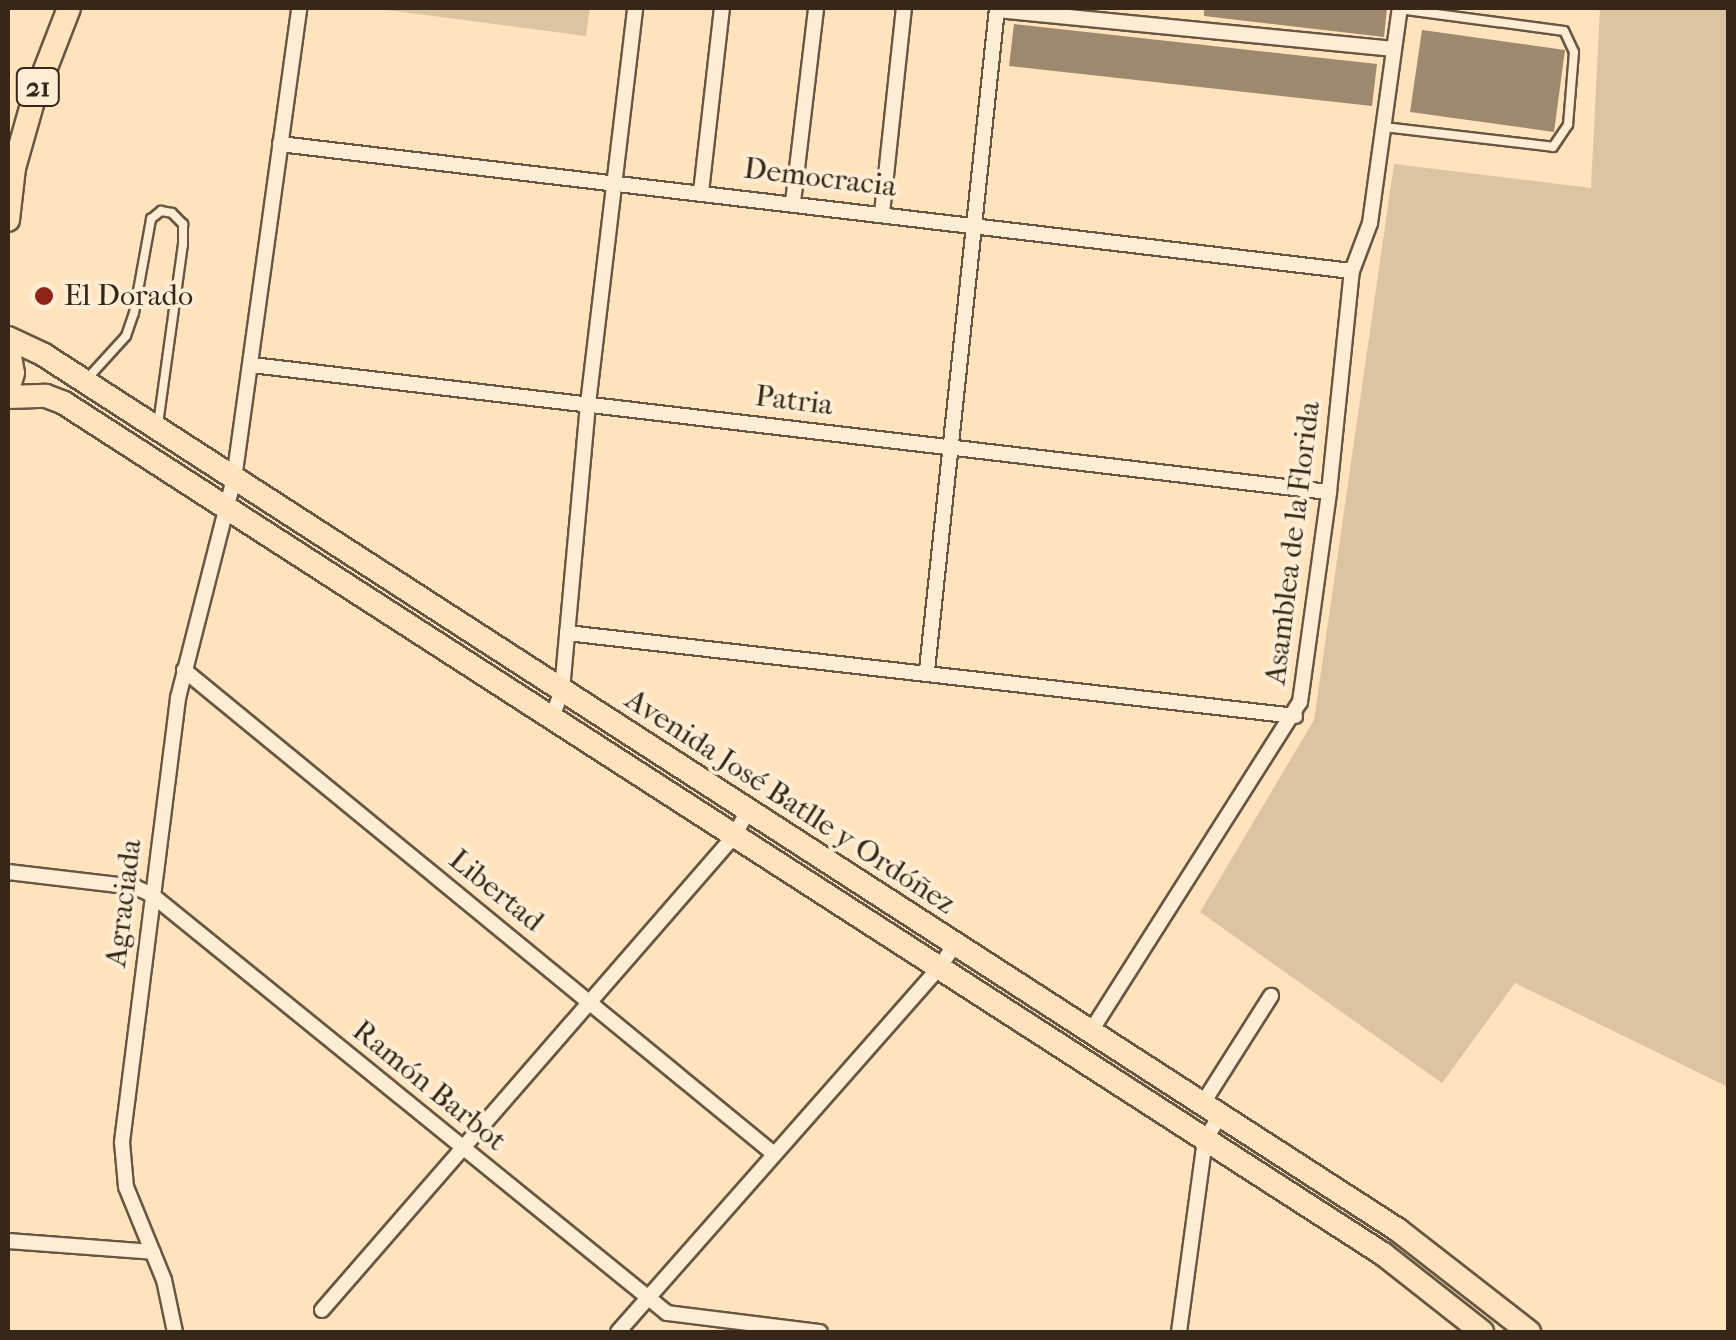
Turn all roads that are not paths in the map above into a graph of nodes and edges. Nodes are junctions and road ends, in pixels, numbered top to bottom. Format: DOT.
graph roads {
  1 [pos="69,8"];
  2 [pos="299,8"];
  3 [pos="636,8"];
  4 [pos="722,8"];
  5 [pos="816,8"];
  6 [pos="904,8"];
  7 [pos="1400,8"];
  8 [pos="997,9"];
  9 [pos="1394,49"];
  10 [pos="1384,126"];
  11 [pos="280,144"];
  12 [pos="11,172"];
  13 [pos="614,182"];
  14 [pos="701,192"];
  15 [pos="793,202"];
  16 [pos="882,212"];
  17 [pos="8,220"];
  18 [pos="974,224"];
  19 [pos="1352,272"];
  20 [pos="8,342"];
  21 [pos="252,365"];
  22 [pos="85,382"];
  23 [pos="8,393"];
  24 [pos="588,404"];
  25 [pos="158,429"];
  26 [pos="948,447"];
  27 [pos="234,479"];
  28 [pos="1330,492"];
  29 [pos="228,508"];
  30 [pos="568,633"];
  31 [pos="184,670"];
  32 [pos="926,670"];
  33 [pos="562,690"];
  34 [pos="552,715"];
  35 [pos="1296,716"];
  36 [pos="750,810"];
  37 [pos="734,836"];
  38 [pos="8,872"];
  39 [pos="152,896"];
  40 [pos="955,944"];
  41 [pos="939,968"];
  42 [pos="1271,996"];
  43 [pos="589,1002"];
  44 [pos="1091,1031"];
  45 [pos="1212,1109"];
  46 [pos="1205,1139"];
  47 [pos="462,1149"];
  48 [pos="774,1154"];
  49 [pos="8,1241"];
  50 [pos="153,1252"];
  51 [pos="1485,1296"];
  52 [pos="646,1298"];
  53 [pos="322,1310"];
  54 [pos="1475,1326"];
  55 [pos="175,1332"];
  56 [pos="618,1332"];
  57 [pos="820,1332"];
  58 [pos="1179,1332"];
  59 [pos="1529,1332"];
  1 -- 12 [label="main road, 21"];
  2 -- 11 [label="street, Agraciada"];
  3 -- 13 [label="street"];
  4 -- 14 [label="street"];
  5 -- 15 [label="street"];
  6 -- 16 [label="street"];
  7 -- 9 [label="street, Asamblea de la Florida"];
  7 -- 10 [label="lane"];
  8 -- 9 [label="street"];
  8 -- 18 [label="street"];
  9 -- 10 [label="street, Asamblea de la Florida"];
  10 -- 19 [label="street, Asamblea de la Florida"];
  11 -- 13 [label="street, Democracia"];
  11 -- 21 [label="street, Agraciada"];
  12 -- 17 [label="main road, 21"];
  13 -- 14 [label="street, Democracia"];
  13 -- 24 [label="street"];
  14 -- 15 [label="street, Democracia"];
  15 -- 16 [label="street, Democracia"];
  16 -- 18 [label="street, Democracia"];
  18 -- 19 [label="street, Democracia"];
  18 -- 26 [label="street"];
  19 -- 28 [label="street, Asamblea de la Florida"];
  20 -- 22 [label="main road, Avenida José Batlle y Ordóñez"];
  20 -- 23 [label="main road"];
  21 -- 24 [label="street, Patria"];
  21 -- 27 [label="street, Agraciada"];
  22 -- 25 [label="main road, Avenida José Batlle y Ordóñez"];
  22 -- 25 [label="lane"];
  23 -- 29 [label="main road, Avenida José Batlle y Ordóñez"];
  24 -- 26 [label="street, Patria"];
  24 -- 30 [label="street"];
  25 -- 27 [label="main road, Avenida José Batlle y Ordóñez"];
  26 -- 28 [label="street, Patria"];
  26 -- 32 [label="street"];
  27 -- 29 [label="street, Agraciada"];
  27 -- 33 [label="main road, Avenida José Batlle y Ordóñez"];
  28 -- 35 [label="street, Asamblea de la Florida"];
  29 -- 31 [label="street, Agraciada"];
  29 -- 34 [label="main road, Avenida José Batlle y Ordóñez"];
  30 -- 32 [label="street"];
  30 -- 33 [label="street"];
  31 -- 39 [label="street, Agraciada"];
  31 -- 43 [label="street, Libertad"];
  32 -- 35 [label="street"];
  33 -- 34 [label="street"];
  33 -- 36 [label="main road, Avenida José Batlle y Ordóñez"];
  34 -- 37 [label="main road, Avenida José Batlle y Ordóñez"];
  35 -- 44 [label="street, Asamblea de la Florida"];
  36 -- 37 [label="street"];
  36 -- 40 [label="main road, Avenida José Batlle y Ordóñez"];
  37 -- 41 [label="main road, Avenida José Batlle y Ordóñez"];
  37 -- 43 [label="street"];
  38 -- 39 [label="street, Ramón Barbot"];
  39 -- 47 [label="street, Ramón Barbot"];
  39 -- 50 [label="street, Agraciada"];
  40 -- 41 [label="street"];
  40 -- 44 [label="main road, Avenida José Batlle y Ordóñez"];
  41 -- 46 [label="main road, Avenida José Batlle y Ordóñez"];
  41 -- 48 [label="street"];
  42 -- 45 [label="street"];
  43 -- 47 [label="street"];
  43 -- 48 [label="street, Libertad"];
  44 -- 45 [label="main road, Avenida José Batlle y Ordóñez"];
  45 -- 46 [label="street"];
  45 -- 51 [label="main road, Avenida José Batlle y Ordóñez"];
  46 -- 54 [label="main road, Avenida José Batlle y Ordóñez"];
  46 -- 58 [label="street"];
  47 -- 52 [label="street, Ramón Barbot"];
  47 -- 53 [label="street"];
  48 -- 52 [label="street"];
  49 -- 50 [label="street"];
  50 -- 55 [label="street, Agraciada"];
  51 -- 54 [label="street"];
  51 -- 59 [label="main road, Avenida José Batlle y Ordóñez"];
  52 -- 56 [label="street"];
  52 -- 57 [label="street, Ramón Barbot"];
}
